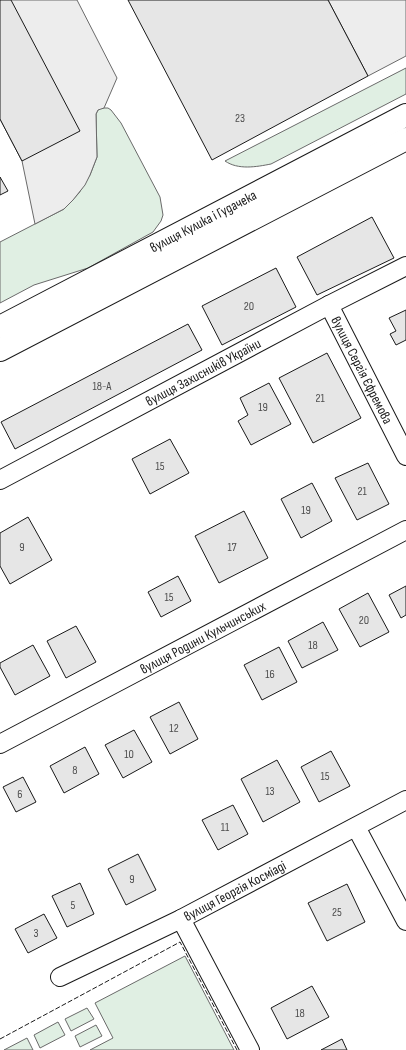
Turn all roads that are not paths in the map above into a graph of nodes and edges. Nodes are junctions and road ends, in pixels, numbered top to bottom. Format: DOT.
graph roads {
  1 [pos="406,115"];
  2 [pos="406,139"];
  3 [pos="406,266"];
  4 [pos="328,305"];
  5 [pos="0,327"];
  6 [pos="0,350"];
  7 [pos="406,456"];
  8 [pos="0,480"];
  9 [pos="406,530"];
  10 [pos="0,744"];
  11 [pos="406,800"];
  12 [pos="356,827"];
  13 [pos="181,919"];
  14 [pos="406,921"];
  15 [pos="60,977"];
  16 [pos="250,1050"];
  1 -- 5 [label="main road, вулиця Кулика і Гудачека"];
  2 -- 6 [label="main road, вулиця Кулика і Гудачека"];
  3 -- 4 [label="street, вулиця Захисників України"];
  4 -- 7 [label="street, вулиця Сергія Єфремова"];
  4 -- 8 [label="street, вулиця Захисників України"];
  9 -- 10 [label="street, вулиця Родини Кульчинських"];
  11 -- 12 [label="street, вулиця Георгія Косміаді"];
  12 -- 13 [label="street, вулиця Георгія Косміаді"];
  12 -- 14 [label="street"];
  13 -- 15 [label="street, вулиця Георгія Косміаді"];
  13 -- 16 [label="street"];
}
